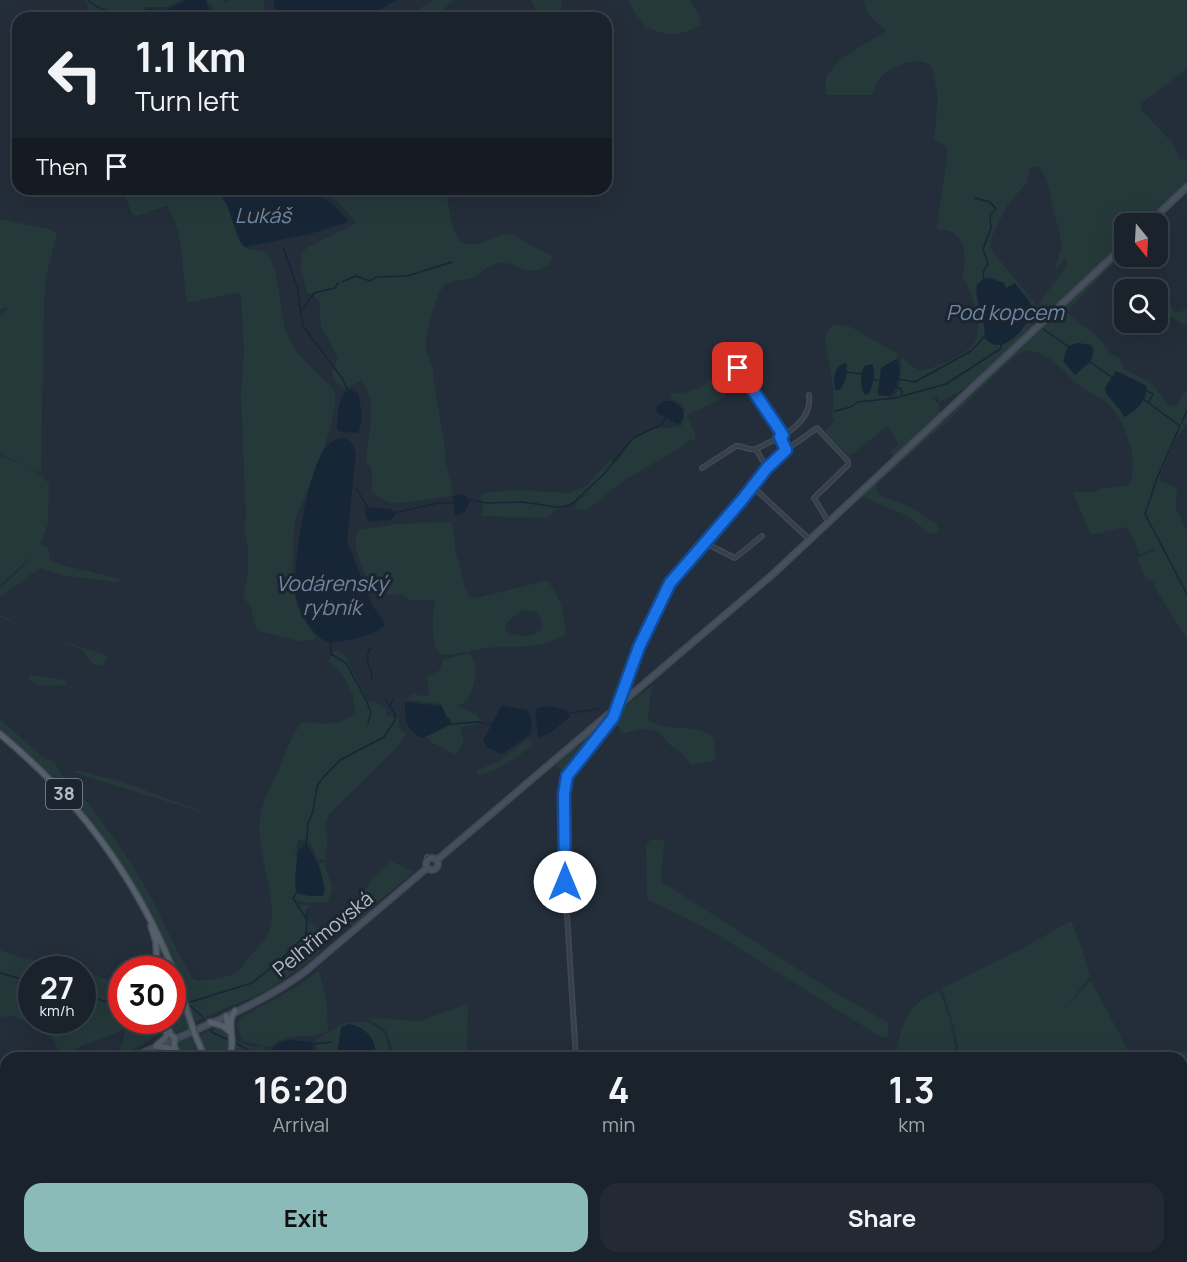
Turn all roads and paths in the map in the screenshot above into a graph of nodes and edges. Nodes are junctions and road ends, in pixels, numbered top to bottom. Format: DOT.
graph roads {
  1 [pos="1187,187"];
  2 [pos="1160,213"];
  3 [pos="1114,255"];
  4 [pos="738,368"];
  5 [pos="809,395"];
  6 [pos="781,436"];
  7 [pos="756,449"];
  8 [pos="786,450"];
  9 [pos="702,468"];
  10 [pos="767,468"];
  11 [pos="753,486"];
  12 [pos="829,523"];
  13 [pos="762,536"];
  14 [pos="810,540"];
  15 [pos="705,543"];
  16 [pos="618,706"];
  17 [pos="0,734"];
  18 [pos="437,860"];
  19 [pos="427,868"];
  20 [pos="124,871"];
  21 [pos="156,956"];
  22 [pos="235,1011"];
  23 [pos="228,1018"];
  24 [pos="210,1022"];
  25 [pos="230,1031"];
  26 [pos="167,1034"];
  27 [pos="171,1034"];
  28 [pos="175,1038"];
  29 [pos="198,1044"];
  30 [pos="232,1044"];
  31 [pos="156,1046"];
  32 [pos="144,1052"];
  33 [pos="174,1052"];
  34 [pos="177,1052"];
  35 [pos="199,1052"];
  36 [pos="202,1052"];
  37 [pos="230,1052"];
  38 [pos="576,1052"];
  1 -- 2 [label="main road"];
  3 -- 12 [label="main road"];
  4 -- 6 [label="street"];
  5 -- 6 [label="street"];
  6 -- 7 [label="street"];
  6 -- 8 [label="street"];
  7 -- 9 [label="street"];
  7 -- 10 [label="street"];
  8 -- 10 [label="street"];
  8 -- 12 [label="street"];
  10 -- 11 [label="street"];
  11 -- 14 [label="street"];
  11 -- 15 [label="street"];
  12 -- 14 [label="main road"];
  13 -- 15 [label="street"];
  14 -- 16 [label="main road"];
  15 -- 16 [label="street"];
  16 -- 18 [label="main road"];
  16 -- 38 [label="street"];
  17 -- 20 [label="main road, 38"];
  18 -- 19 [label="main road"];
  18 -- 19 [label="main road"];
  19 -- 22 [label="main road, Pelhřimovská"];
  20 -- 21 [label="main road"];
  20 -- 29 [label="main road, 38, bridge"];
  22 -- 23 [label="main road"];
  23 -- 24 [label="main road"];
  23 -- 25 [label="main road"];
  23 -- 30 [label="main road"];
  24 -- 25 [label="main road"];
  24 -- 28 [label="main road"];
  25 -- 30 [label="main road"];
  26 -- 31 [label="main road"];
  27 -- 28 [label="main road"];
  28 -- 31 [label="main road"];
  28 -- 34 [label="main road"];
  29 -- 35 [label="main road, 38"];
  29 -- 36 [label="main road"];
  30 -- 37 [label="main road"];
  31 -- 32 [label="main road"];
  31 -- 33 [label="main road"];
}
